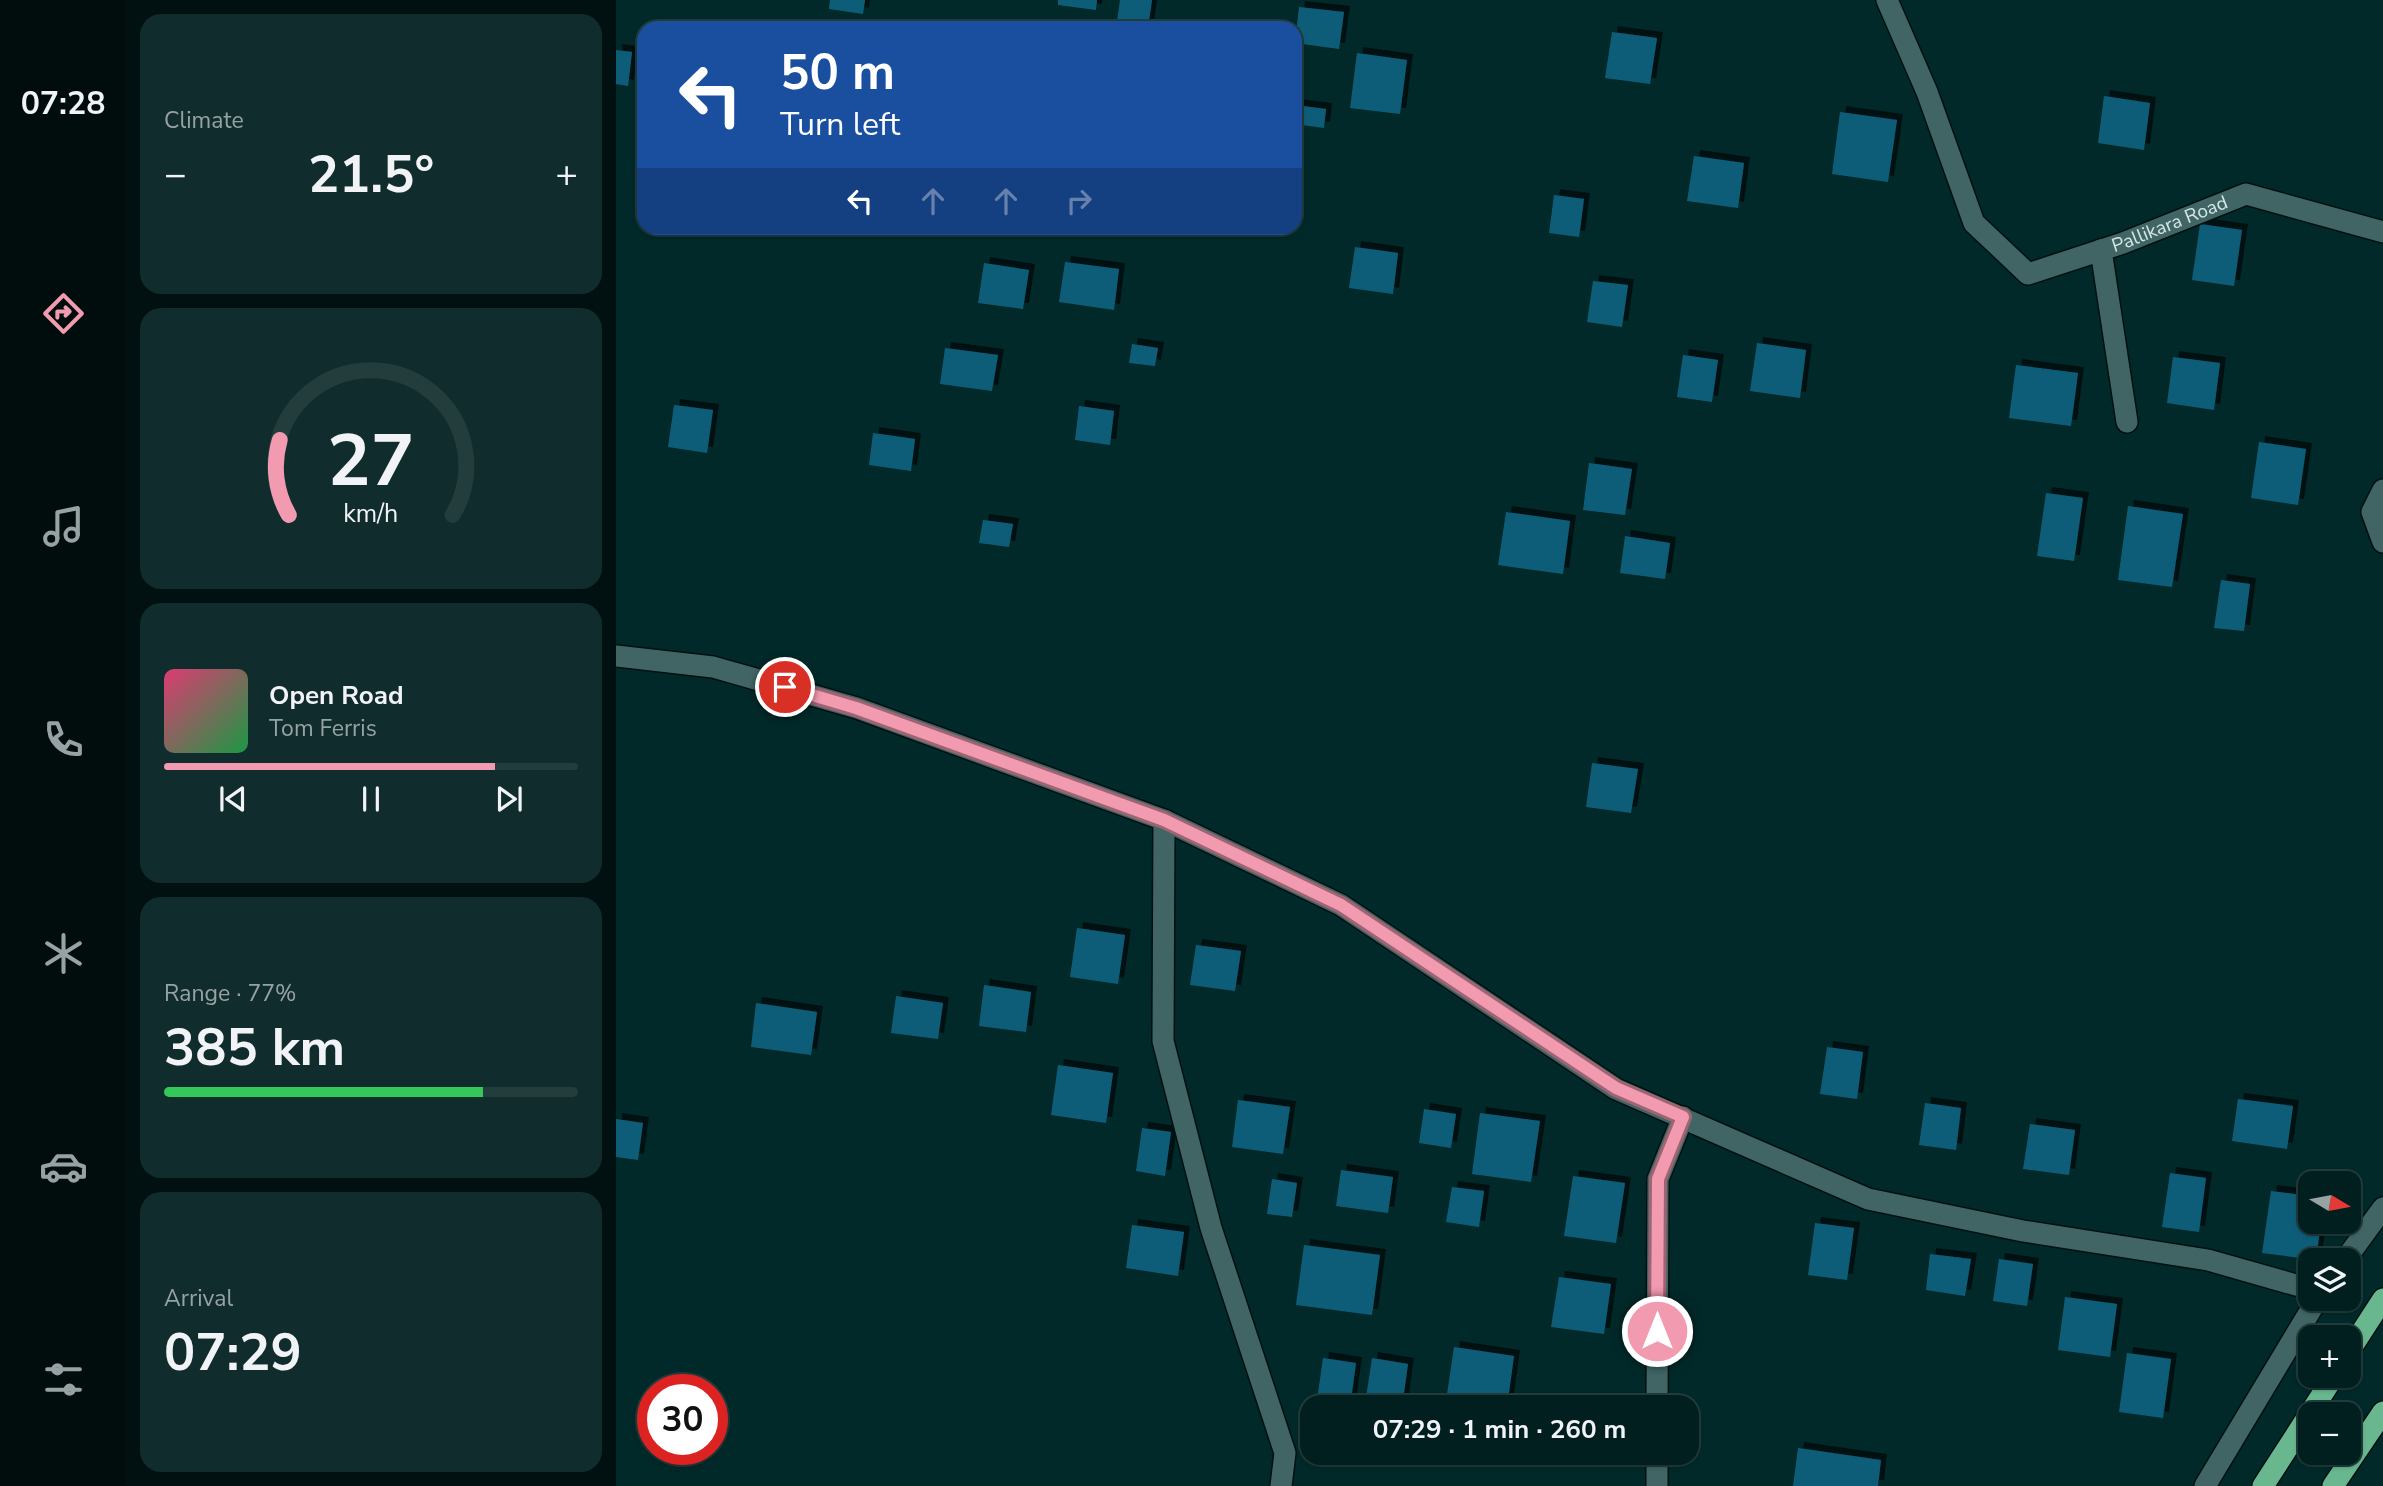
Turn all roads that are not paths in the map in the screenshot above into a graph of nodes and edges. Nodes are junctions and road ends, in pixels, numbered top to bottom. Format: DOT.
graph roads {
  1 [pos="1887,0"];
  2 [pos="2383,232"];
  3 [pos="2101,250"];
  4 [pos="2127,422"];
  5 [pos="2383,490"];
  6 [pos="2383,542"];
  7 [pos="616,656"];
  8 [pos="1164,820"];
  9 [pos="1683,1117"];
  10 [pos="2383,1208"];
  11 [pos="2354,1248"];
  12 [pos="2298,1285"];
  13 [pos="2383,1299"];
  14 [pos="2310,1311"];
  15 [pos="2361,1333"];
  16 [pos="2326,1388"];
  17 [pos="1657,1395"];
  18 [pos="2383,1412"];
  19 [pos="1657,1465"];
  20 [pos="1281,1486"];
  21 [pos="1657,1486"];
  22 [pos="2205,1486"];
  23 [pos="2263,1486"];
  24 [pos="2333,1486"];
  1 -- 3 [label="street, Pallikara Road"];
  2 -- 3 [label="street, Pallikara Road"];
  3 -- 4 [label="street"];
  5 -- 6 [label="street"];
  7 -- 8 [label="street"];
  8 -- 9 [label="street"];
  8 -- 20 [label="street"];
  9 -- 12 [label="street"];
  9 -- 17 [label="street"];
  10 -- 11 [label="street"];
  13 -- 15 [label="highway"];
  14 -- 22 [label="street"];
  16 -- 23 [label="highway"];
  18 -- 24 [label="highway"];
  19 -- 21 [label="street"];
}
